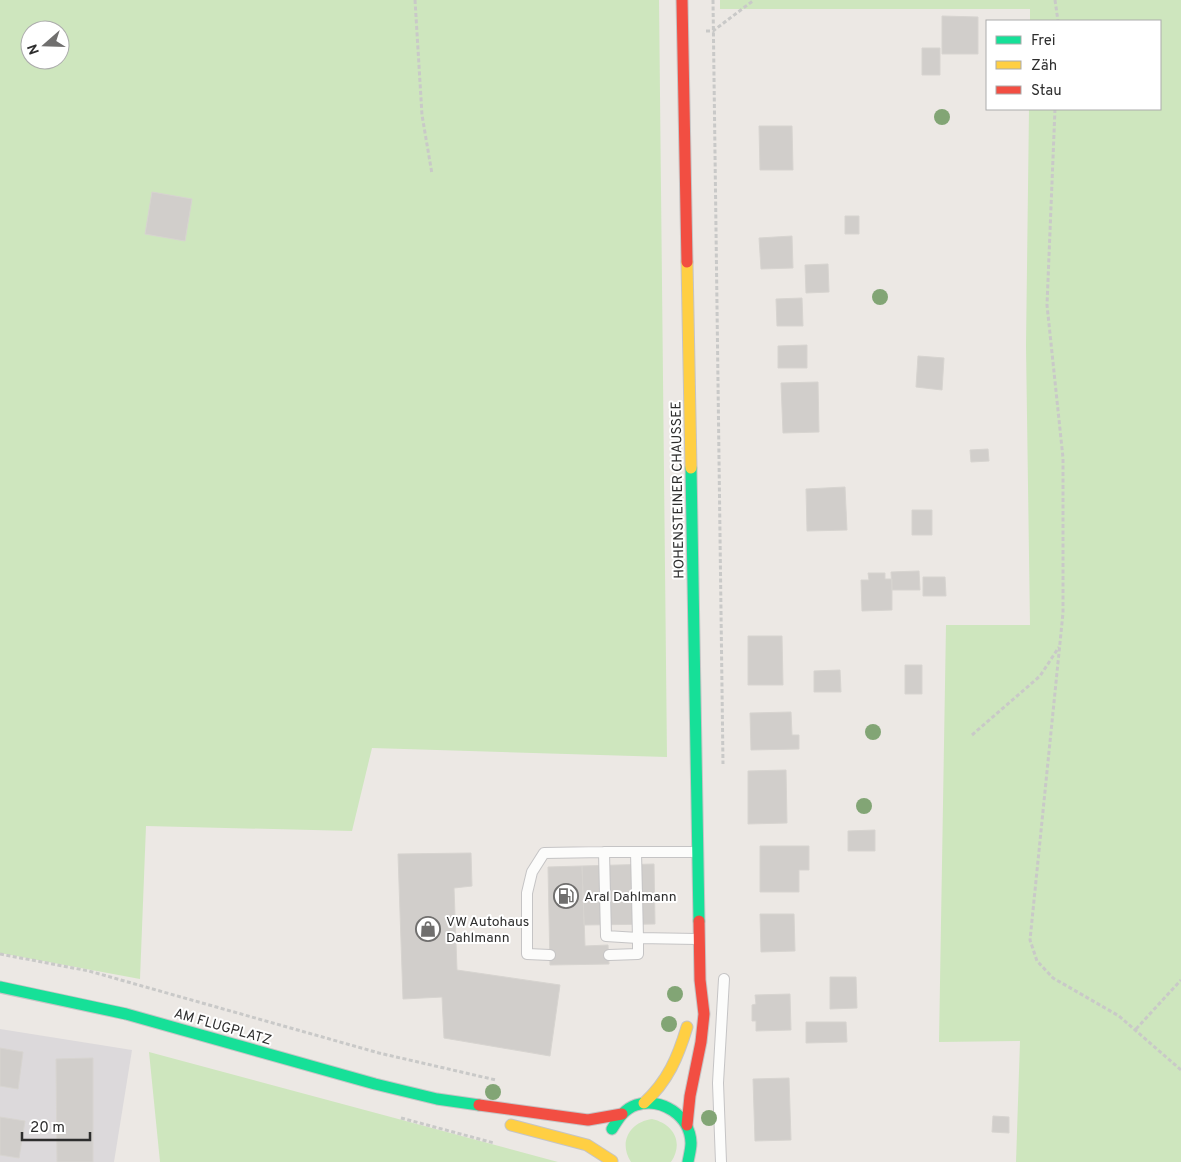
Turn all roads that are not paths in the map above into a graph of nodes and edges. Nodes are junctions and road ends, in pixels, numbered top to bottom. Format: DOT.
graph roads {
  1 [pos="682,0"];
  2 [pos="604,852"];
  3 [pos="636,852"];
  4 [pos="697,852"];
  5 [pos="638,938"];
  6 [pos="699,939"];
  7 [pos="550,955"];
  8 [pos="609,955"];
  9 [pos="724,979"];
  10 [pos="700,980"];
  11 [pos="0,987"];
  12 [pos="437,1099"];
  13 [pos="644,1103"];
  14 [pos="622,1114"];
  15 [pos="687,1125"];
  16 [pos="612,1162"];
  17 [pos="688,1162"];
  18 [pos="721,1162"];
  1 -- 4 [label="main road, HOHENSTEINER CHAUSSEE"];
  2 -- 3 [label="lane"];
  2 -- 5 [label="lane"];
  2 -- 7 [label="lane"];
  3 -- 4 [label="lane"];
  3 -- 5 [label="lane"];
  4 -- 6 [label="main road, HOHENSTEINER CHAUSSEE"];
  5 -- 6 [label="lane"];
  5 -- 8 [label="lane"];
  6 -- 10 [label="main road, HOHENSTEINER CHAUSSEE"];
  9 -- 18 [label="lane"];
  10 -- 13 [label="main road, HOHENSTEINER CHAUSSEE"];
  10 -- 15 [label="main road, HOHENSTEINER CHAUSSEE"];
  11 -- 12 [label="main road, AM FLUGPLATZ"];
  12 -- 14 [label="main road, AM FLUGPLATZ"];
  12 -- 16 [label="main road, AM FLUGPLATZ"];
  13 -- 14 [label="main road, HOHENSTEINER CHAUSSEE"];
  13 -- 15 [label="main road"];
  14 -- 16 [label="main road"];
  15 -- 17 [label="main road, HOHENSTEINER CHAUSSEE"];
}
